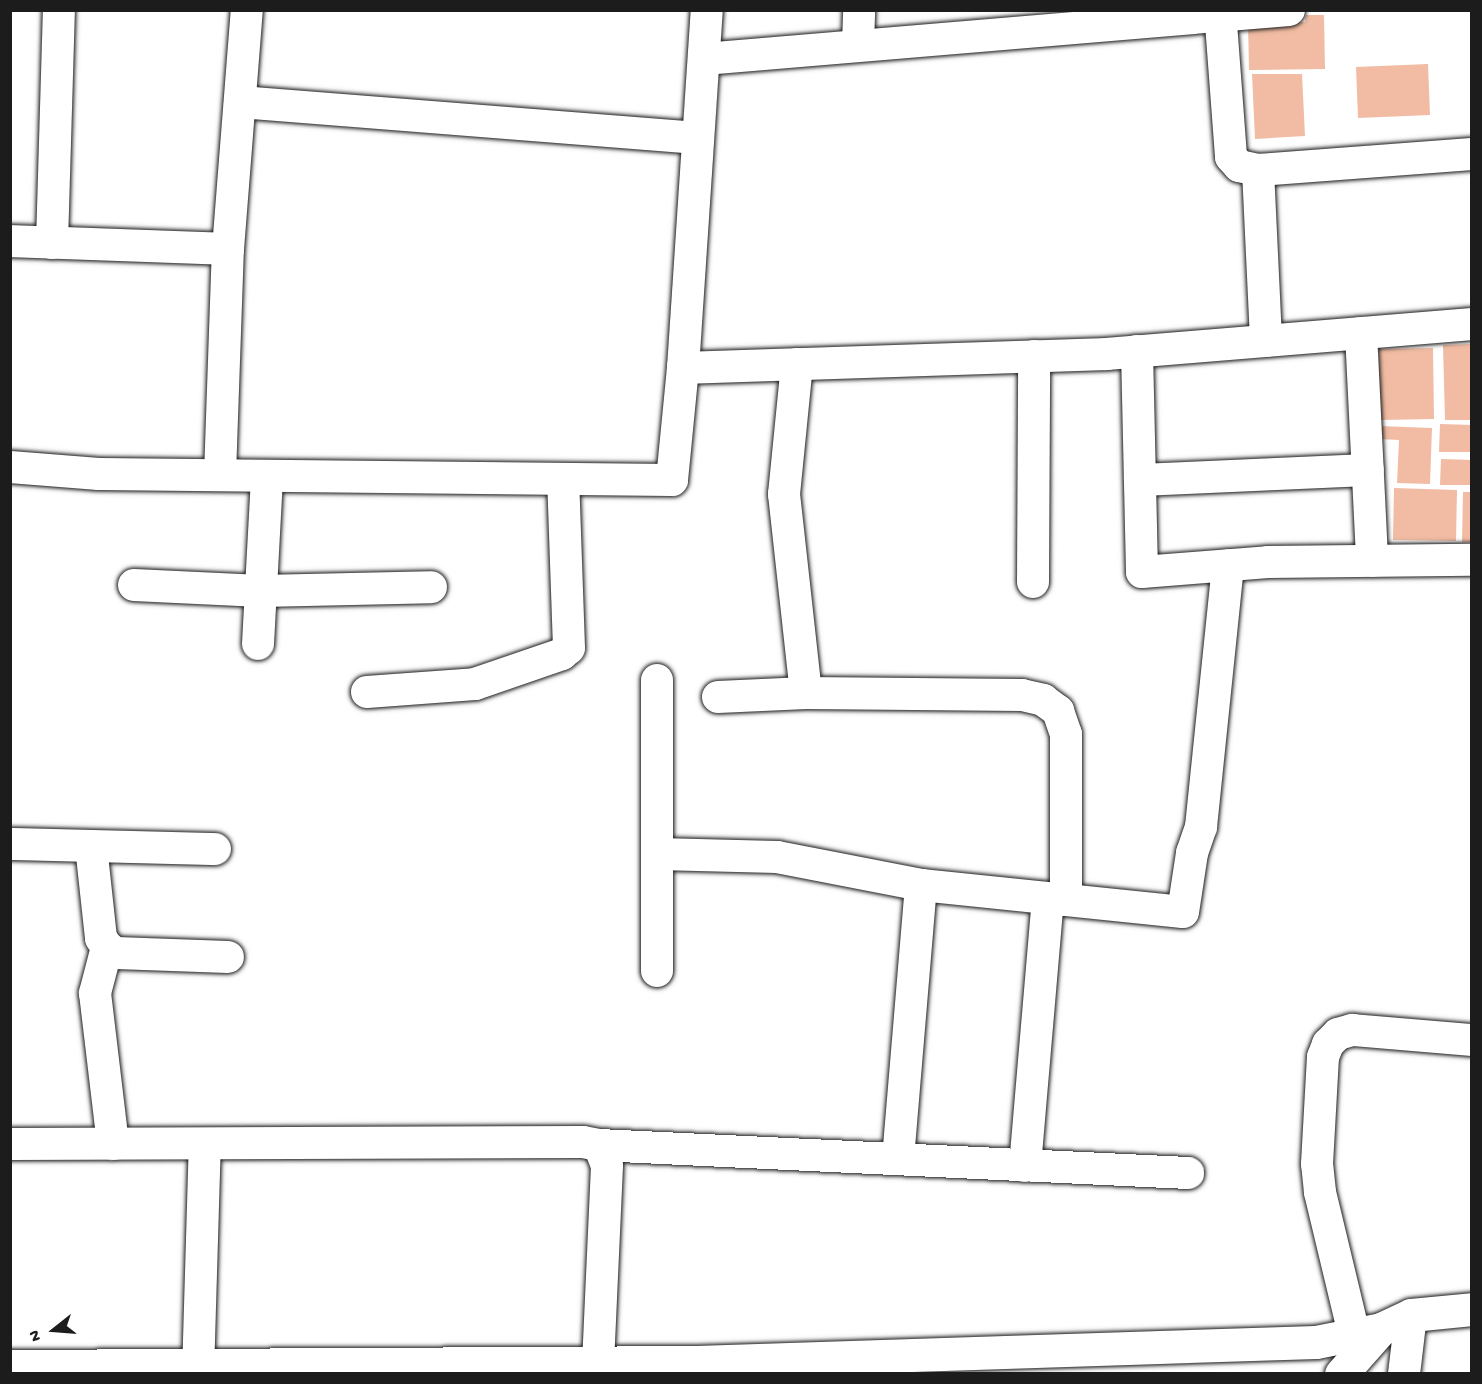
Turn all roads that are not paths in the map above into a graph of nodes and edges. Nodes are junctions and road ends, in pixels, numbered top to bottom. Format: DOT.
graph roads {
  1 [pos="59,10"];
  2 [pos="247,10"];
  3 [pos="707,10"];
  4 [pos="859,10"];
  5 [pos="1289,10"];
  6 [pos="1220,13"];
  7 [pos="1001,22"];
  8 [pos="858,44"];
  9 [pos="704,59"];
  10 [pos="240,102"];
  11 [pos="698,138"];
  12 [pos="1472,154"];
  13 [pos="1258,170"];
  14 [pos="10,241"];
  15 [pos="52,243"];
  16 [pos="228,249"];
  17 [pos="1472,324"];
  18 [pos="1361,333"];
  19 [pos="1266,341"];
  20 [pos="1137,351"];
  21 [pos="1034,356"];
  22 [pos="797,364"];
  23 [pos="682,368"];
  24 [pos="10,467"];
  25 [pos="1368,470"];
  26 [pos="219,475"];
  27 [pos="267,476"];
  28 [pos="563,479"];
  29 [pos="1140,480"];
  30 [pos="1472,560"];
  31 [pos="1372,561"];
  32 [pos="1228,565"];
  33 [pos="1033,582"];
  34 [pos="134,585"];
  35 [pos="431,587"];
  36 [pos="261,591"];
  37 [pos="258,644"];
  38 [pos="657,680"];
  39 [pos="367,692"];
  40 [pos="806,693"];
  41 [pos="718,697"];
  42 [pos="10,844"];
  43 [pos="91,846"];
  44 [pos="215,849"];
  45 [pos="658,854"];
  46 [pos="921,885"];
  47 [pos="1057,899"];
  48 [pos="107,947"];
  49 [pos="228,957"];
  50 [pos="657,971"];
  51 [pos="1472,1040"];
  52 [pos="10,1144"];
  53 [pos="113,1144"];
  54 [pos="205,1144"];
  55 [pos="599,1145"];
  56 [pos="898,1159"];
  57 [pos="1025,1166"];
  58 [pos="1188,1173"];
  59 [pos="1472,1309"];
  60 [pos="1411,1316"];
  61 [pos="1368,1331"];
  62 [pos="598,1363"];
  63 [pos="10,1366"];
  64 [pos="198,1369"];
  65 [pos="253,1369"];
  66 [pos="1341,1374"];
  67 [pos="1404,1374"];
  1 -- 15 [label="street"];
  2 -- 10 [label="street"];
  3 -- 9 [label="street"];
  4 -- 8 [label="street"];
  5 -- 6 [label="street"];
  6 -- 7 [label="street"];
  6 -- 13 [label="street"];
  7 -- 8 [label="street"];
  8 -- 9 [label="street"];
  9 -- 11 [label="street"];
  10 -- 11 [label="street"];
  10 -- 16 [label="street"];
  11 -- 23 [label="street"];
  12 -- 13 [label="street"];
  13 -- 19 [label="street"];
  14 -- 15 [label="street"];
  15 -- 16 [label="street"];
  16 -- 26 [label="street"];
  17 -- 18 [label="street"];
  18 -- 19 [label="street"];
  18 -- 25 [label="street"];
  19 -- 20 [label="street"];
  20 -- 21 [label="street"];
  20 -- 29 [label="street"];
  21 -- 22 [label="street"];
  21 -- 33 [label="street"];
  22 -- 23 [label="street"];
  22 -- 40 [label="street"];
  23 -- 28 [label="street"];
  24 -- 26 [label="street"];
  25 -- 29 [label="street"];
  25 -- 31 [label="street"];
  26 -- 27 [label="street"];
  27 -- 28 [label="street"];
  27 -- 36 [label="street"];
  28 -- 39 [label="street"];
  29 -- 32 [label="street"];
  30 -- 31 [label="street"];
  31 -- 32 [label="street"];
  32 -- 47 [label="street"];
  34 -- 36 [label="street"];
  35 -- 36 [label="street"];
  36 -- 37 [label="street"];
  38 -- 45 [label="street"];
  40 -- 41 [label="street"];
  40 -- 47 [label="street"];
  42 -- 43 [label="street"];
  43 -- 44 [label="street"];
  43 -- 48 [label="street"];
  45 -- 46 [label="street"];
  45 -- 50 [label="street"];
  46 -- 47 [label="street"];
  46 -- 56 [label="street"];
  47 -- 57 [label="street"];
  48 -- 49 [label="street"];
  48 -- 53 [label="street"];
  51 -- 61 [label="street"];
  52 -- 53 [label="street"];
  53 -- 54 [label="street"];
  54 -- 55 [label="street"];
  54 -- 64 [label="street"];
  55 -- 56 [label="street"];
  55 -- 62 [label="street"];
  56 -- 57 [label="street"];
  57 -- 58 [label="street"];
  59 -- 60 [label="street"];
  60 -- 61 [label="street"];
  60 -- 67 [label="street"];
  61 -- 62 [label="street"];
  61 -- 66 [label="street"];
  62 -- 65 [label="street"];
  63 -- 64 [label="street"];
  64 -- 65 [label="street"];
}
